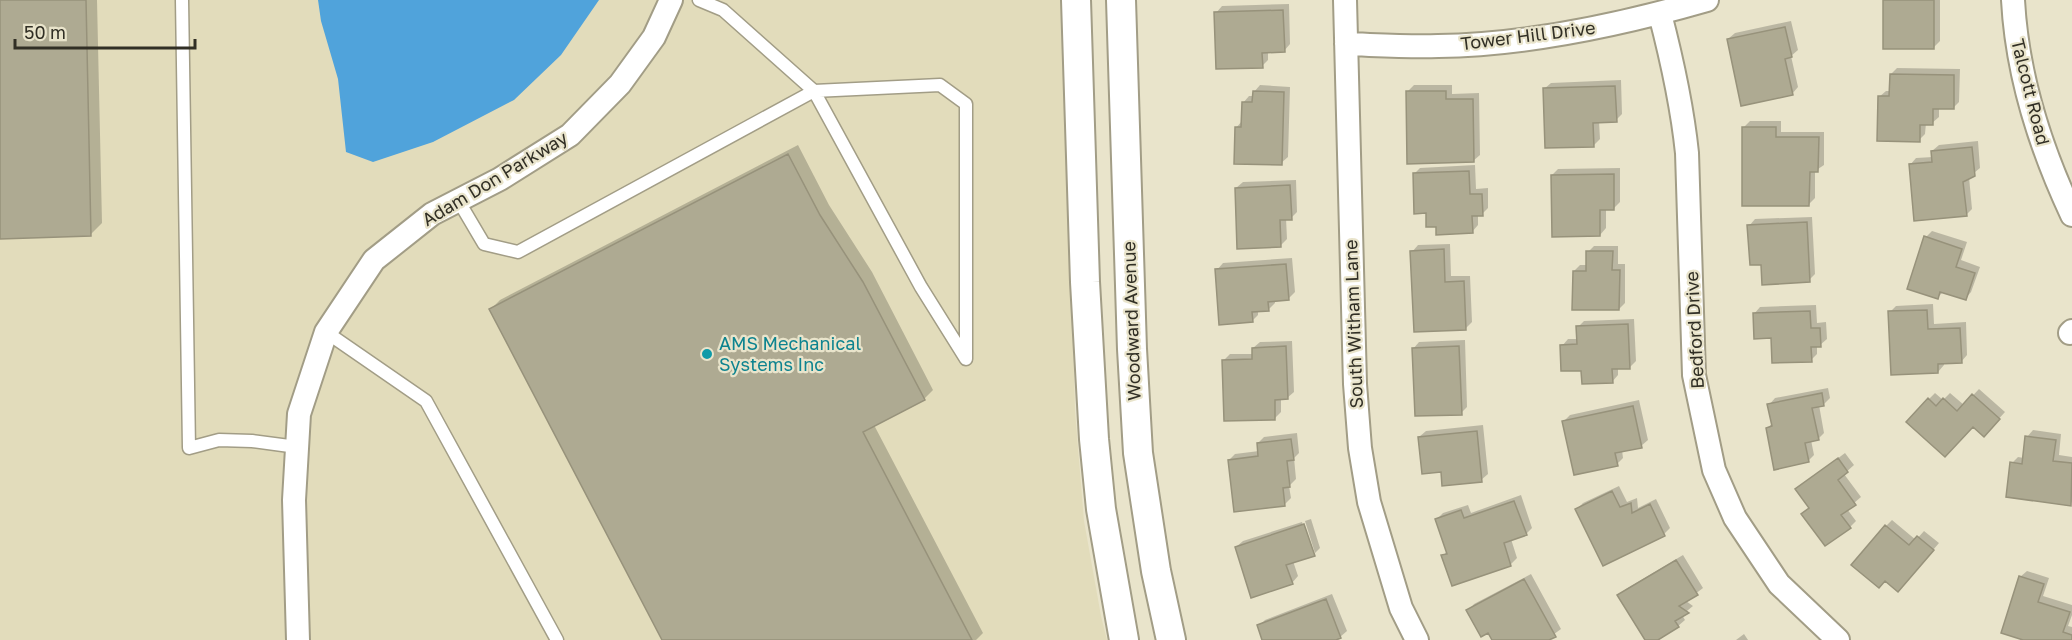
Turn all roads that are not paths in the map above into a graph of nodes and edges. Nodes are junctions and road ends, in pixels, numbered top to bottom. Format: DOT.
graph roads {
  1 [pos="182,0"];
  2 [pos="671,0"];
  3 [pos="699,0"];
  4 [pos="1076,0"];
  5 [pos="1121,0"];
  6 [pos="1345,0"];
  7 [pos="1707,0"];
  8 [pos="2013,0"];
  9 [pos="1660,14"];
  10 [pos="1346,44"];
  11 [pos="814,91"];
  12 [pos="458,200"];
  13 [pos="2072,215"];
  14 [pos="326,332"];
  15 [pos="297,447"];
  16 [pos="298,640"];
  17 [pos="557,640"];
  18 [pos="1124,640"];
  19 [pos="1171,640"];
  20 [pos="1417,640"];
  21 [pos="1838,640"];
  1 -- 15 [label="lane"];
  2 -- 12 [label="street, Adam Don Parkway"];
  3 -- 11 [label="lane"];
  4 -- 18 [label="street"];
  5 -- 19 [label="street, Woodward Avenue"];
  6 -- 10 [label="street, South Witham Lane"];
  7 -- 9 [label="street, Tower Hill Drive"];
  8 -- 13 [label="street, Talcott Road"];
  9 -- 10 [label="street, Tower Hill Drive"];
  9 -- 21 [label="street, Bedford Drive"];
  10 -- 20 [label="street, South Witham Lane"];
  11 -- 11 [label="lane"];
  11 -- 12 [label="lane"];
  12 -- 14 [label="street, Adam Don Parkway"];
  14 -- 15 [label="street, Adam Don Parkway"];
  14 -- 17 [label="lane"];
  15 -- 16 [label="street, Adam Don Parkway"];
}
